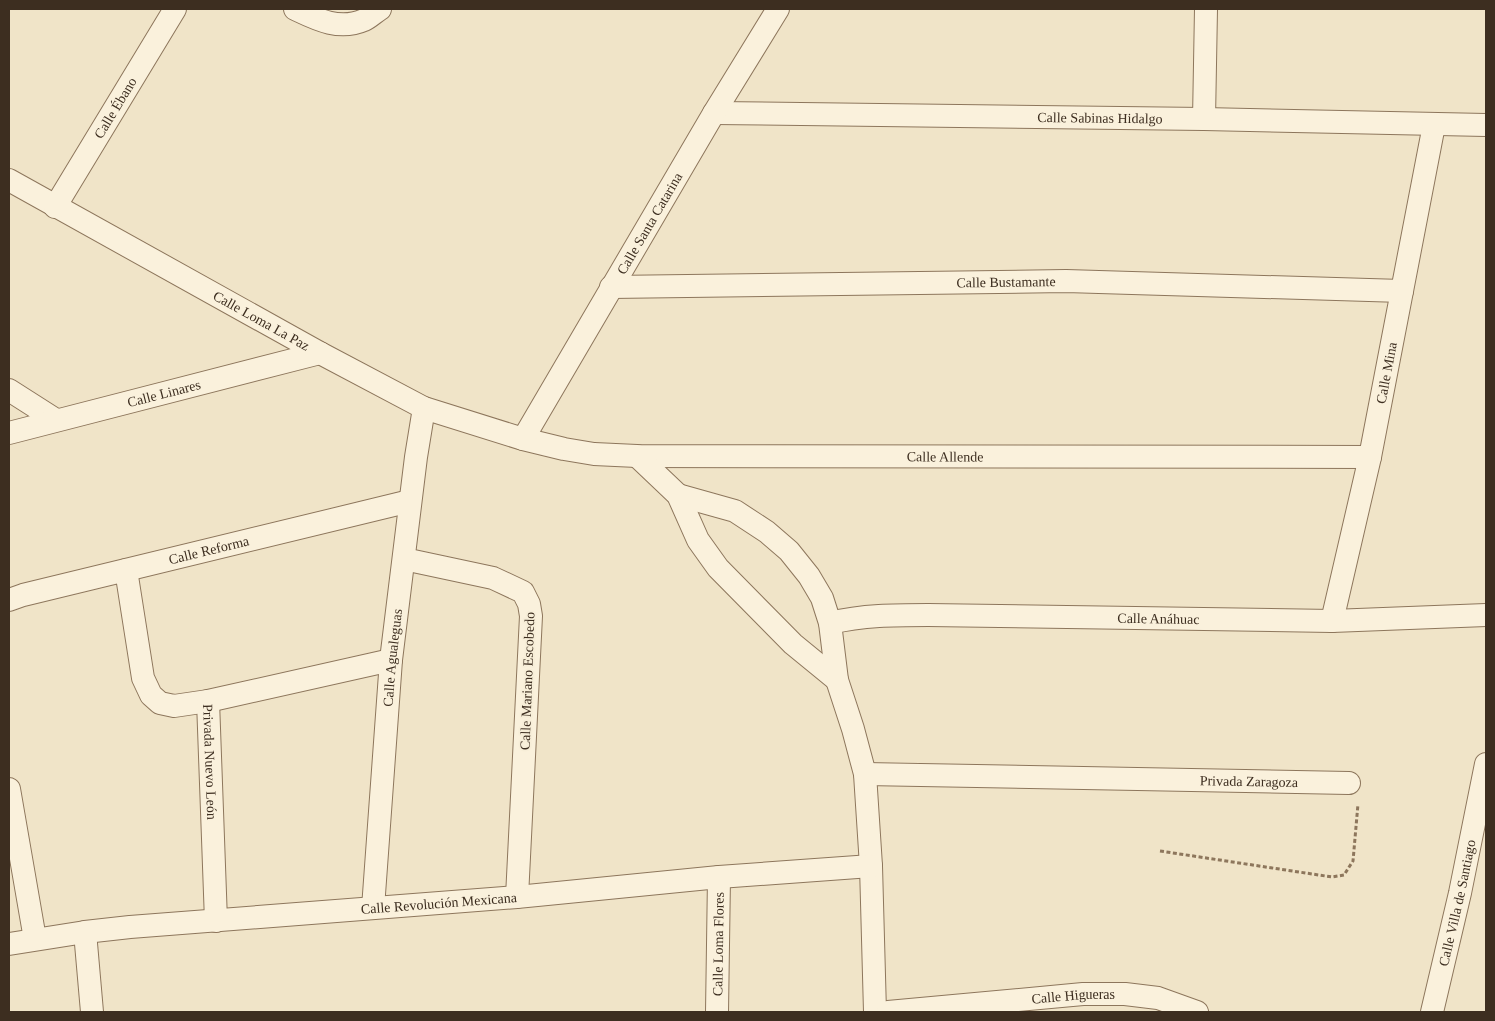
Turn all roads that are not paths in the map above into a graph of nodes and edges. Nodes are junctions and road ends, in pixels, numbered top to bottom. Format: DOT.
graph roads {
  1 [pos="175,9"];
  2 [pos="294,9"];
  3 [pos="778,9"];
  4 [pos="1206,9"];
  5 [pos="372,15"];
  6 [pos="714,113"];
  7 [pos="1204,119"];
  8 [pos="1434,125"];
  9 [pos="1486,125"];
  10 [pos="9,180"];
  11 [pos="55,207"];
  12 [pos="611,287"];
  13 [pos="1402,290"];
  14 [pos="320,353"];
  15 [pos="9,390"];
  16 [pos="424,408"];
  17 [pos="56,420"];
  18 [pos="9,434"];
  19 [pos="523,438"];
  20 [pos="637,456"];
  21 [pos="1370,457"];
  22 [pos="678,495"];
  23 [pos="410,501"];
  24 [pos="404,559"];
  25 [pos="126,570"];
  26 [pos="9,600"];
  27 [pos="1486,615"];
  28 [pos="1332,621"];
  29 [pos="830,623"];
  30 [pos="391,660"];
  31 [pos="837,680"];
  32 [pos="208,701"];
  33 [pos="865,774"];
  34 [pos="1485,778"];
  35 [pos="1349,783"];
  36 [pos="9,789"];
  37 [pos="872,866"];
  38 [pos="719,877"];
  39 [pos="517,897"];
  40 [pos="373,908"];
  41 [pos="216,921"];
  42 [pos="85,932"];
  43 [pos="35,939"];
  44 [pos="9,944"];
  45 [pos="92,1012"];
  46 [pos="717,1012"];
  47 [pos="875,1012"];
  48 [pos="888,1012"];
  49 [pos="1197,1012"];
  50 [pos="1432,1012"];
  1 -- 11 [label="street, Calle Ébano"];
  2 -- 5 [label="street"];
  3 -- 6 [label="street, Calle Santa Catarina"];
  4 -- 7 [label="street"];
  6 -- 7 [label="street, Calle Sabinas Hidalgo"];
  6 -- 12 [label="street, Calle Santa Catarina"];
  7 -- 8 [label="street, Calle Sabinas Hidalgo"];
  8 -- 9 [label="street, Calle Sabinas Hidalgo"];
  8 -- 13 [label="street, Calle Mina"];
  10 -- 11 [label="street, Calle Loma La Paz"];
  11 -- 14 [label="street, Calle Loma La Paz"];
  12 -- 13 [label="street, Calle Bustamante"];
  12 -- 19 [label="street, Calle Santa Catarina"];
  13 -- 21 [label="street, Calle Mina"];
  14 -- 16 [label="street, Calle Loma La Paz"];
  14 -- 17 [label="street, Calle Linares"];
  15 -- 17 [label="street"];
  16 -- 19 [label="street, Calle Loma La Paz"];
  16 -- 23 [label="street, Calle Agualeguas"];
  17 -- 18 [label="street, Calle Linares"];
  19 -- 20 [label="street, Calle Allende"];
  20 -- 21 [label="street, Calle Allende"];
  20 -- 22 [label="street"];
  21 -- 28 [label="street, Calle Mina"];
  22 -- 29 [label="street"];
  22 -- 31 [label="street"];
  23 -- 24 [label="street, Calle Agualeguas"];
  23 -- 25 [label="street, Calle Reforma"];
  24 -- 30 [label="street, Calle Agualeguas"];
  24 -- 39 [label="street, Calle Mariano Escobedo"];
  25 -- 26 [label="street, Calle Reforma"];
  25 -- 32 [label="street"];
  27 -- 28 [label="street, Calle Anáhuac"];
  28 -- 29 [label="street, Calle Anáhuac"];
  29 -- 31 [label="street"];
  30 -- 32 [label="street, Privada Nuevo León"];
  30 -- 40 [label="street, Calle Agualeguas"];
  31 -- 33 [label="street"];
  32 -- 41 [label="street, Privada Nuevo León"];
  33 -- 35 [label="street, Privada Zaragoza"];
  33 -- 37 [label="street"];
  34 -- 50 [label="street, Calle Villa de Santiago"];
  36 -- 43 [label="street"];
  37 -- 38 [label="street, Calle Revolución Mexicana"];
  37 -- 47 [label="street"];
  38 -- 39 [label="street, Calle Revolución Mexicana"];
  38 -- 46 [label="street, Calle Loma Flores"];
  39 -- 40 [label="street, Calle Revolución Mexicana"];
  40 -- 41 [label="street, Calle Revolución Mexicana"];
  41 -- 42 [label="street, Calle Revolución Mexicana"];
  42 -- 43 [label="street, Calle Revolución Mexicana"];
  42 -- 45 [label="street"];
  43 -- 44 [label="street, Calle Revolución Mexicana"];
  48 -- 49 [label="street, Calle Higueras"];
}
